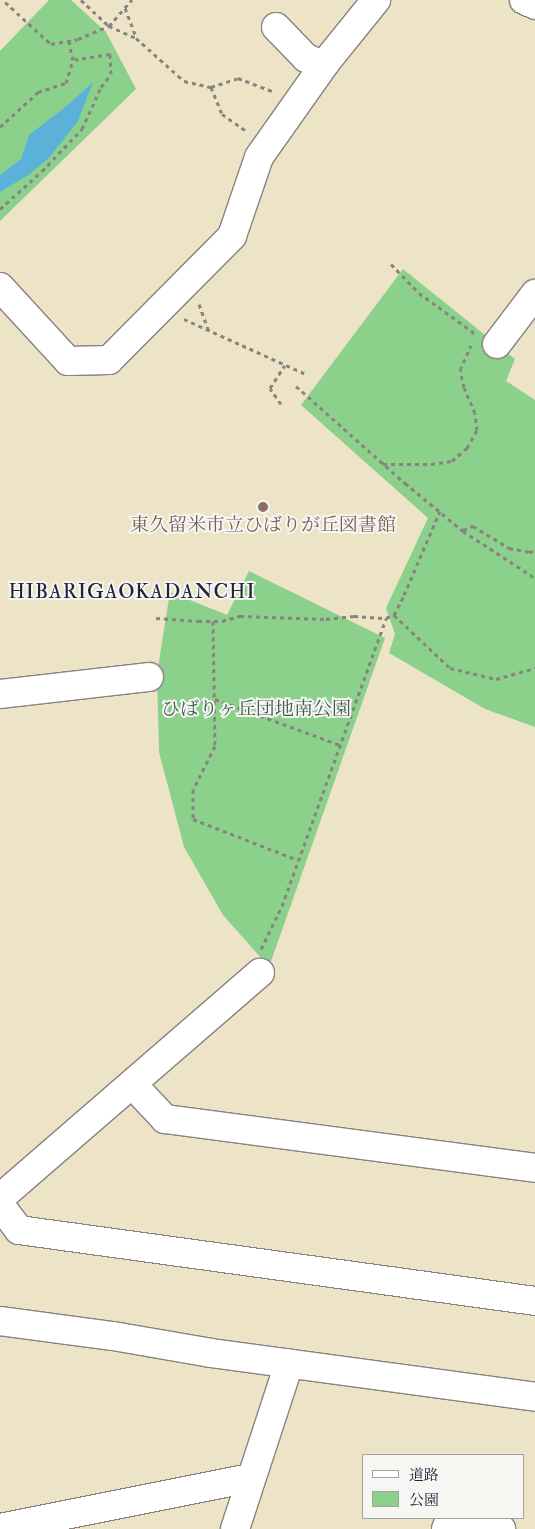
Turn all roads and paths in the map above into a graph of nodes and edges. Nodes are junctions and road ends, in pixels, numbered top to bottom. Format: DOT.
graph roads {
  1 [pos="81,0"];
  2 [pos="132,0"];
  3 [pos="376,0"];
  4 [pos="524,0"];
  5 [pos="6,2"];
  6 [pos="535,5"];
  7 [pos="125,8"];
  8 [pos="108,26"];
  9 [pos="276,27"];
  10 [pos="136,38"];
  11 [pos="69,41"];
  12 [pos="73,60"];
  13 [pos="326,62"];
  14 [pos="212,87"];
  15 [pos="298,101"];
  16 [pos="0,127"];
  17 [pos="266,146"];
  18 [pos="0,209"];
  19 [pos="391,264"];
  20 [pos="0,287"];
  21 [pos="535,294"];
  22 [pos="161,308"];
  23 [pos="497,344"];
  24 [pos="285,365"];
  25 [pos="306,374"];
  26 [pos="296,386"];
  27 [pos="281,404"];
  28 [pos="383,464"];
  29 [pos="440,511"];
  30 [pos="463,530"];
  31 [pos="535,551"];
  32 [pos="535,578"];
  33 [pos="394,615"];
  34 [pos="156,618"];
  35 [pos="386,618"];
  36 [pos="213,621"];
  37 [pos="535,668"];
  38 [pos="149,677"];
  39 [pos="0,694"];
  40 [pos="214,699"];
  41 [pos="340,745"];
  42 [pos="298,860"];
  43 [pos="259,965"];
  44 [pos="132,1084"];
  45 [pos="535,1168"];
  46 [pos="0,1198"];
  47 [pos="0,1205"];
  48 [pos="535,1302"];
  49 [pos="0,1321"];
  50 [pos="289,1364"];
  51 [pos="535,1397"];
  52 [pos="250,1478"];
  53 [pos="88,1519"];
  54 [pos="470,1519"];
  55 [pos="0,1528"];
  56 [pos="235,1529"];
  57 [pos="501,1529"];
  1 -- 8 [label="path"];
  2 -- 7 [label="path"];
  3 -- 13 [label="street"];
  4 -- 6 [label="street"];
  5 -- 11 [label="path"];
  7 -- 8 [label="path"];
  7 -- 10 [label="path"];
  8 -- 10 [label="path"];
  8 -- 11 [label="path"];
  9 -- 13 [label="street"];
  10 -- 14 [label="path"];
  11 -- 12 [label="path"];
  12 -- 16 [label="path"];
  12 -- 18 [label="path"];
  13 -- 15 [label="street"];
  14 -- 15 [label="path"];
  14 -- 17 [label="path"];
  15 -- 17 [label="street"];
  17 -- 22 [label="street"];
  19 -- 28 [label="path"];
  20 -- 22 [label="street"];
  21 -- 23 [label="street"];
  22 -- 24 [label="path"];
  24 -- 25 [label="path"];
  24 -- 27 [label="path"];
  26 -- 28 [label="path"];
  28 -- 29 [label="path"];
  29 -- 30 [label="path"];
  29 -- 33 [label="path"];
  30 -- 31 [label="path"];
  30 -- 32 [label="path"];
  33 -- 35 [label="path"];
  33 -- 37 [label="path"];
  34 -- 36 [label="path"];
  35 -- 36 [label="path"];
  35 -- 41 [label="path"];
  36 -- 40 [label="path"];
  38 -- 39 [label="street"];
  40 -- 41 [label="path"];
  40 -- 42 [label="path"];
  41 -- 42 [label="path"];
  42 -- 43 [label="path"];
  43 -- 44 [label="street"];
  44 -- 45 [label="street"];
  44 -- 46 [label="street"];
  47 -- 48 [label="street"];
  49 -- 50 [label="street"];
  50 -- 51 [label="street"];
  50 -- 52 [label="street"];
  52 -- 53 [label="street"];
  52 -- 56 [label="street"];
  53 -- 55 [label="street"];
  54 -- 57 [label="street"];
}
